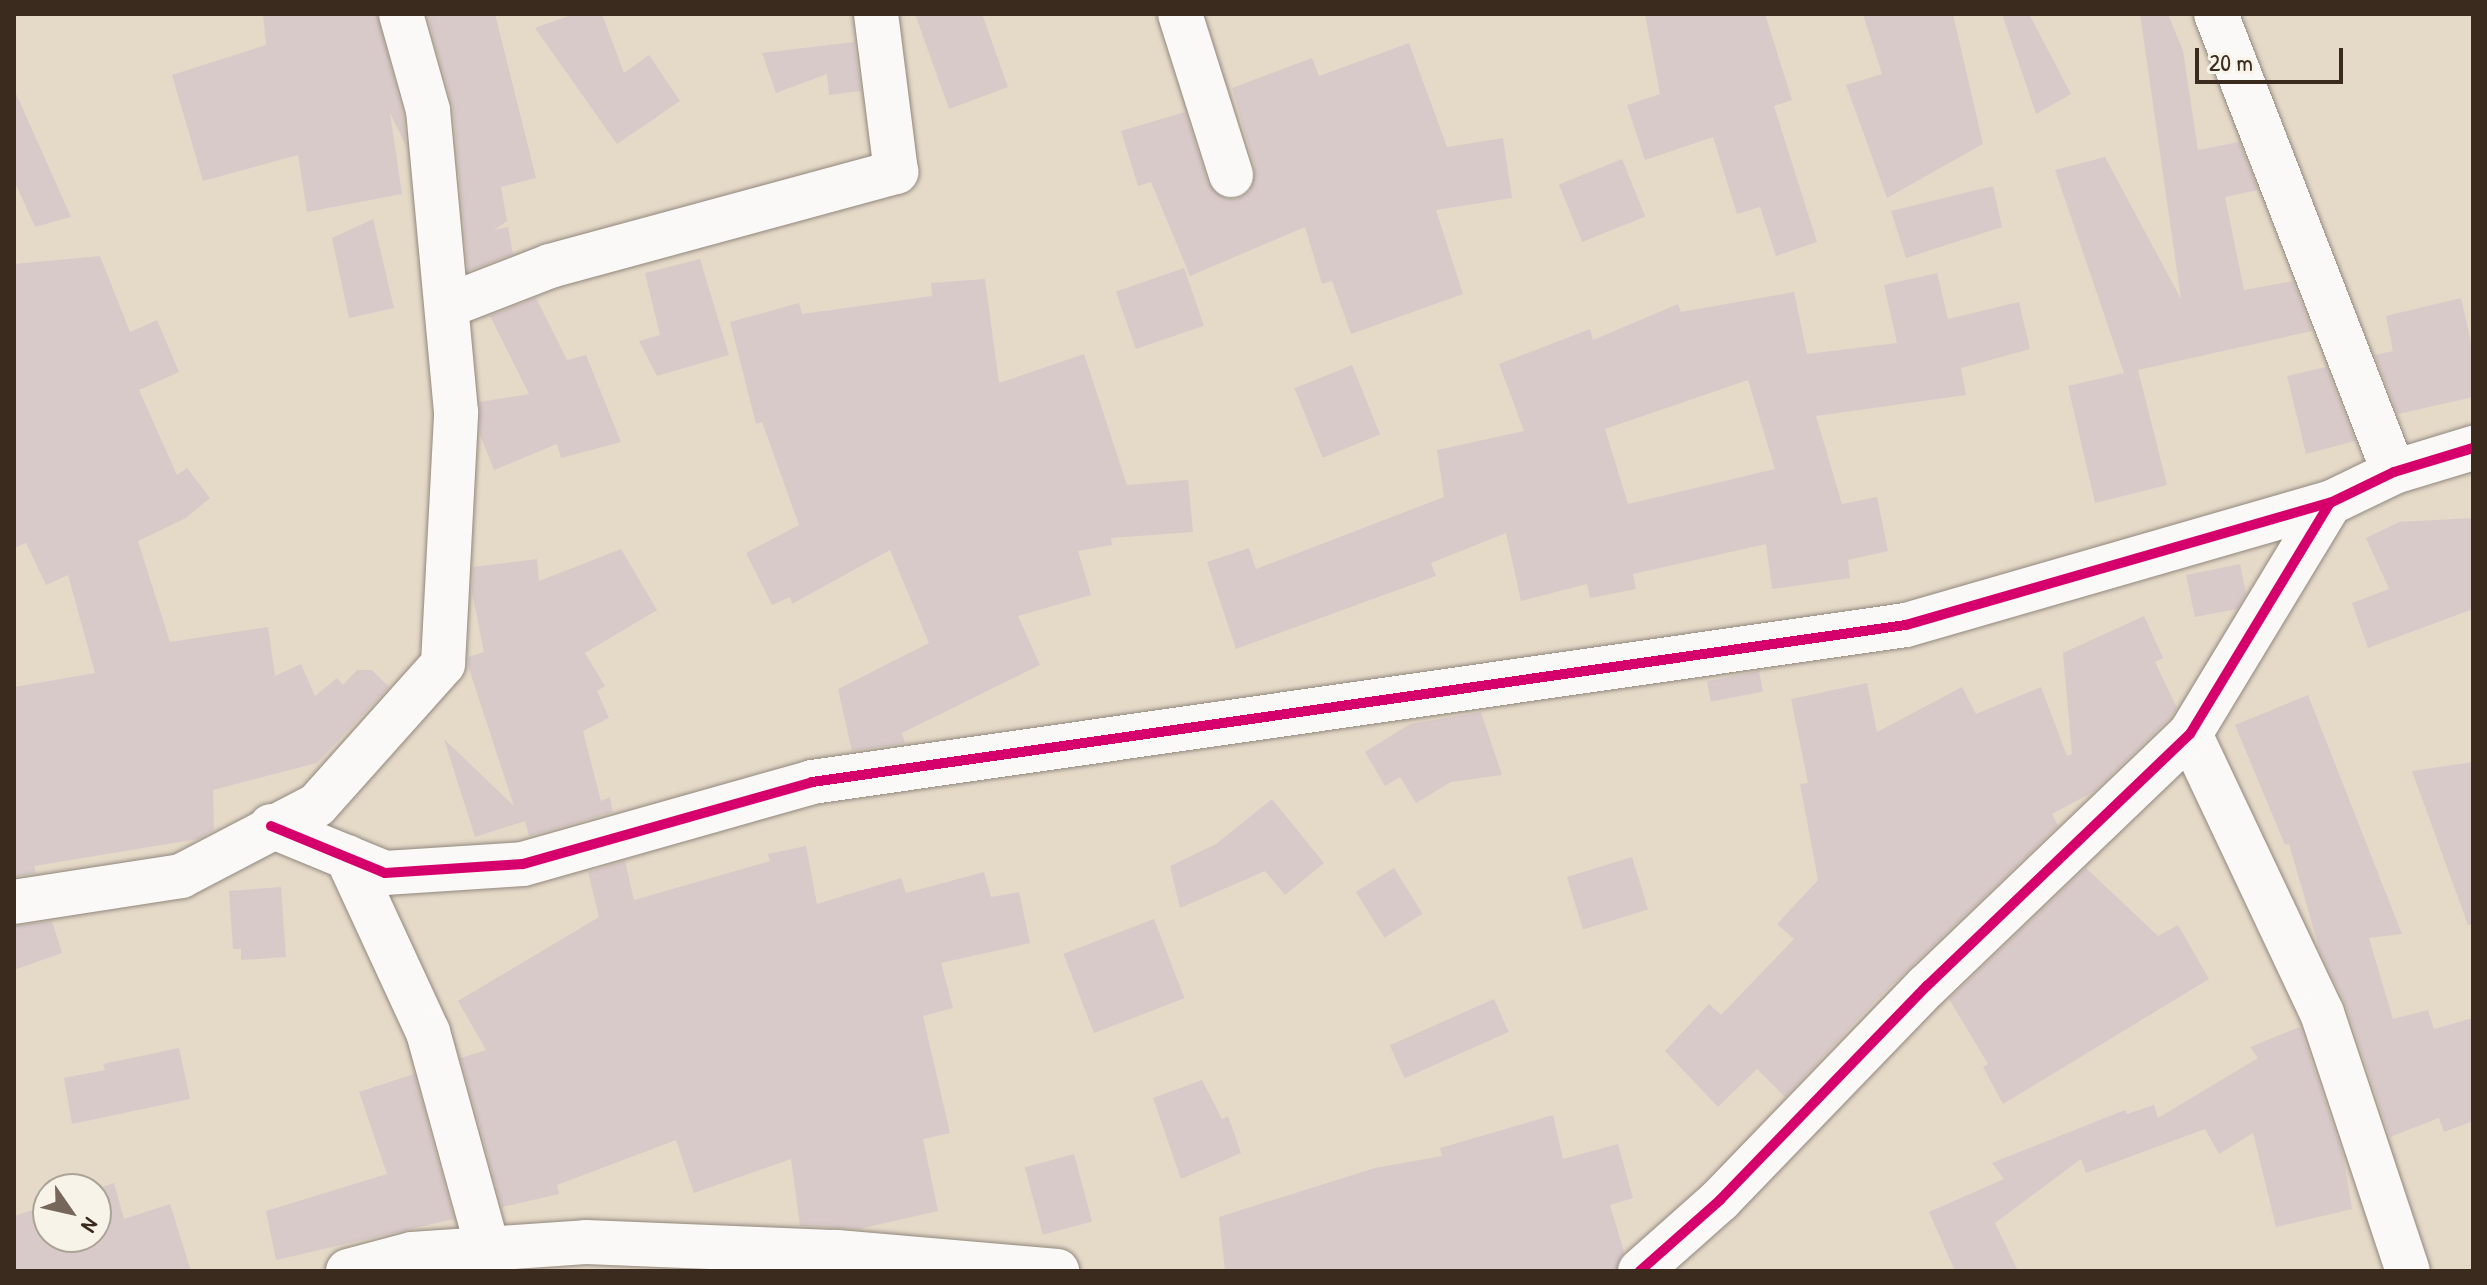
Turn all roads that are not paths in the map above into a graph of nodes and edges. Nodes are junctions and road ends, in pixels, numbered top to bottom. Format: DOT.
graph roads {
  1 [pos="401,14"];
  2 [pos="876,14"];
  3 [pos="1180,14"];
  4 [pos="2216,14"];
  5 [pos="1231,175"];
  6 [pos="447,306"];
  7 [pos="2473,448"];
  8 [pos="2394,472"];
  9 [pos="2330,503"];
  10 [pos="2190,734"];
  11 [pos="271,826"];
  12 [pos="347,857"];
  13 [pos="14,902"];
  14 [pos="490,1260"];
  15 [pos="773,1262"];
  16 [pos="348,1271"];
  17 [pos="1057,1271"];
  18 [pos="1640,1271"];
  19 [pos="2408,1271"];
  1 -- 6 [label="street"];
  2 -- 6 [label="street"];
  3 -- 5 [label="street"];
  4 -- 8 [label="street"];
  6 -- 11 [label="street"];
  7 -- 8 [label="street"];
  8 -- 9 [label="street"];
  9 -- 10 [label="street"];
  9 -- 12 [label="street"];
  10 -- 18 [label="street"];
  10 -- 19 [label="street"];
  11 -- 12 [label="street"];
  11 -- 13 [label="street"];
  12 -- 14 [label="street"];
  14 -- 15 [label="street"];
  14 -- 16 [label="street"];
  15 -- 17 [label="street"];
}
